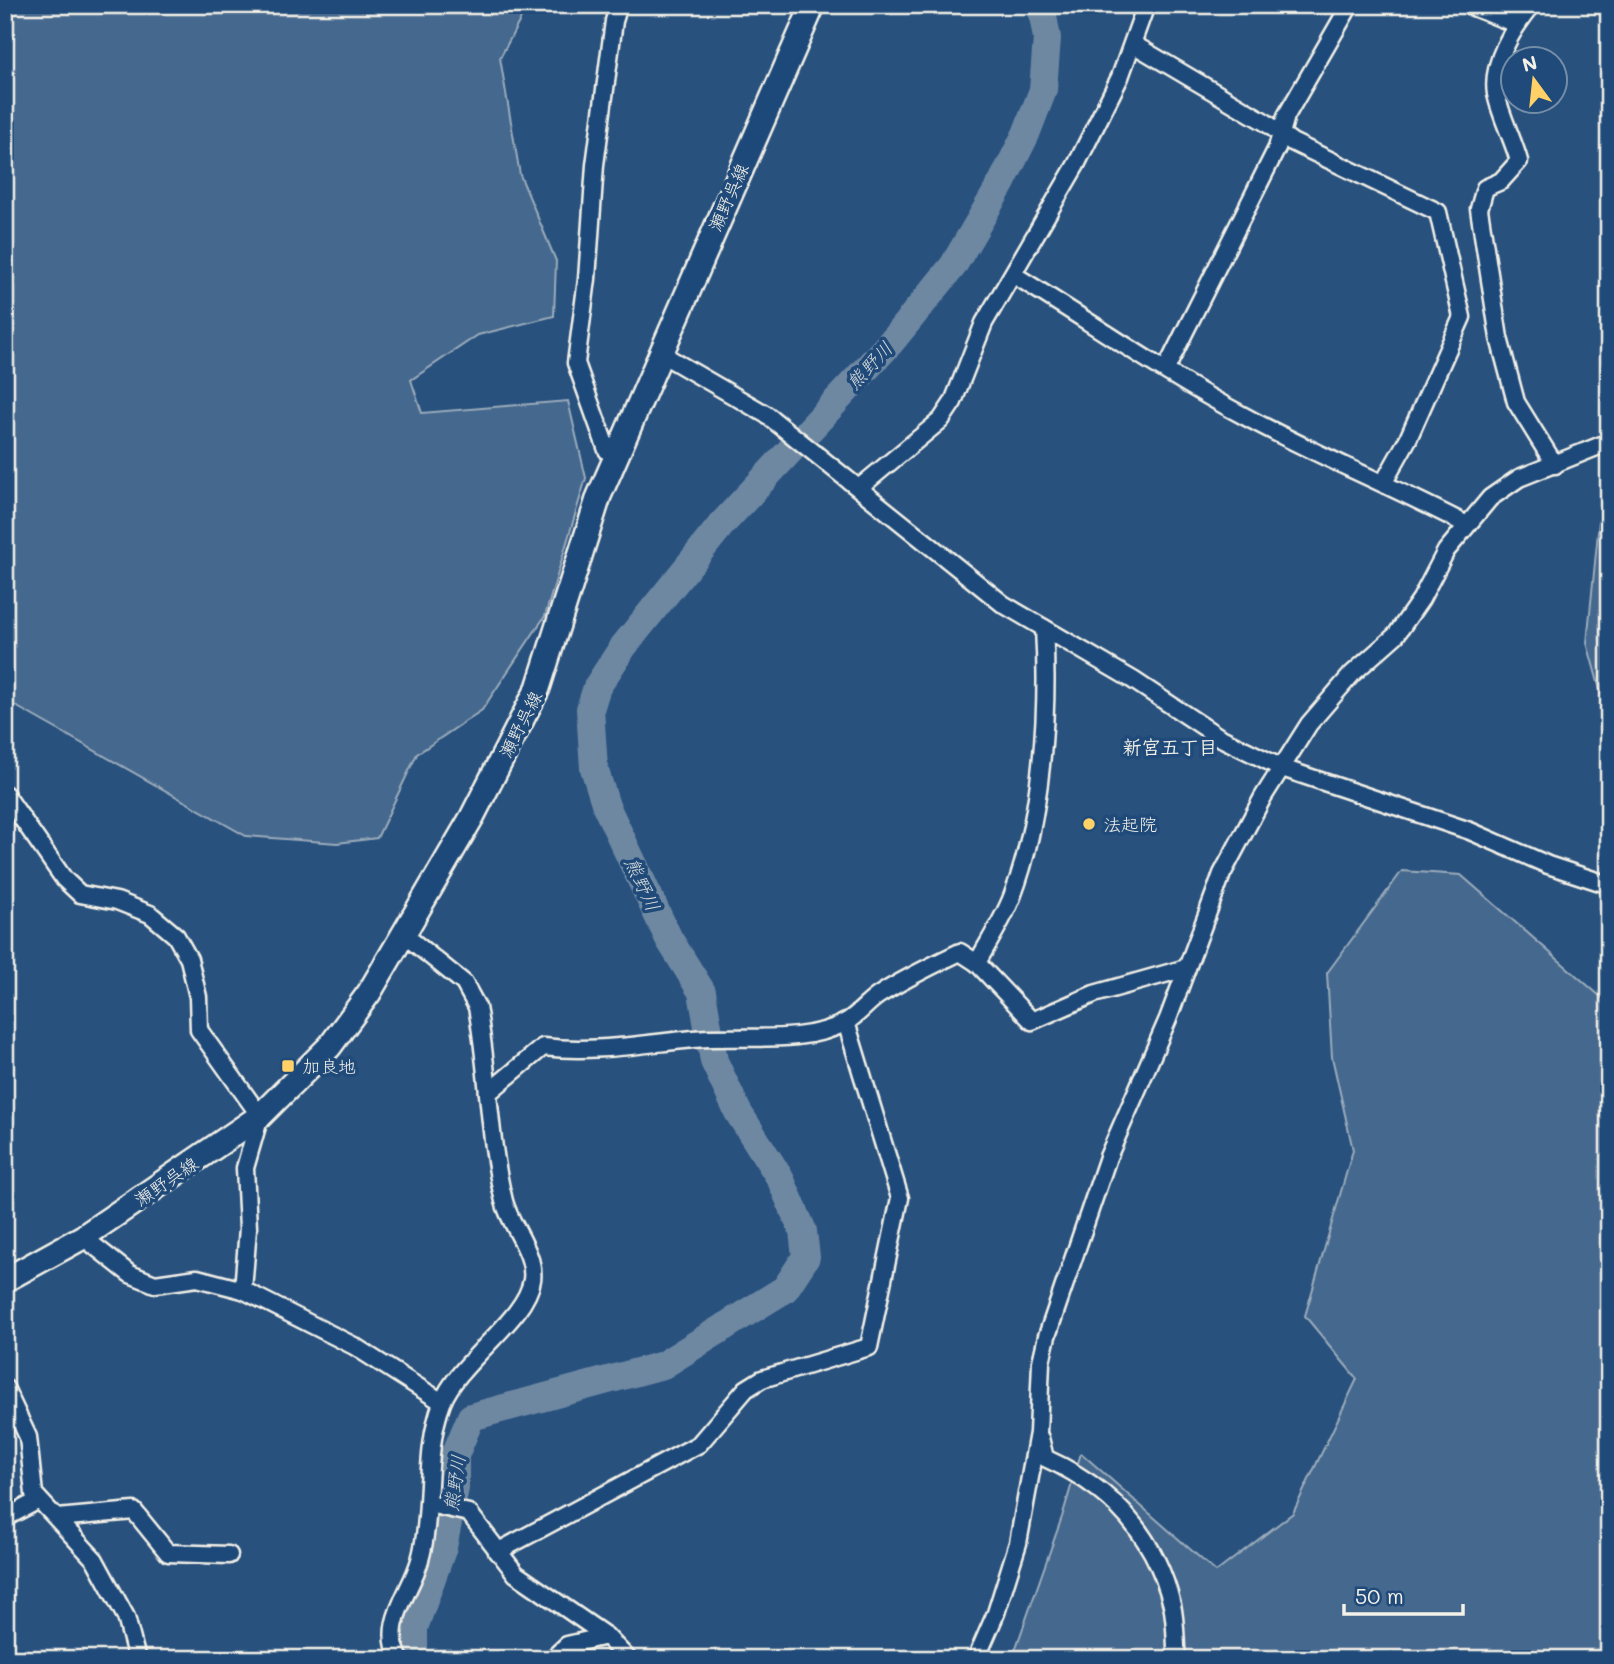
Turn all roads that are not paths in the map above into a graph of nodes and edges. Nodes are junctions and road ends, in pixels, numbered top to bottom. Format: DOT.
graph roads {
  1 [pos="619,5"];
  2 [pos="813,5"];
  3 [pos="1146,5"];
  4 [pos="1350,5"];
  5 [pos="1468,5"];
  6 [pos="1532,5"];
  7 [pos="1516,24"];
  8 [pos="1133,44"];
  9 [pos="1281,135"];
  10 [pos="1014,275"];
  11 [pos="660,353"];
  12 [pos="1166,369"];
  13 [pos="1609,442"];
  14 [pos="615,458"];
  15 [pos="1555,465"];
  16 [pos="1384,482"];
  17 [pos="859,488"];
  18 [pos="1466,525"];
  19 [pos="1044,628"];
  20 [pos="1282,768"];
  21 [pos="5,794"];
  22 [pos="1609,885"];
  23 [pos="402,933"];
  24 [pos="977,963"];
  25 [pos="1186,968"];
  26 [pos="846,1022"];
  27 [pos="488,1093"];
  28 [pos="260,1116"];
  29 [pos="83,1237"];
  30 [pos="5,1280"];
  31 [pos="243,1290"];
  32 [pos="5,1388"];
  33 [pos="442,1402"];
  34 [pos="20,1420"];
  35 [pos="5,1429"];
  36 [pos="1038,1433"];
  37 [pos="39,1500"];
  38 [pos="435,1506"];
  39 [pos="5,1518"];
  40 [pos="57,1518"];
  41 [pos="497,1552"];
  42 [pos="229,1555"];
  43 [pos="606,1636"];
  44 [pos="136,1659"];
  45 [pos="400,1659"];
  46 [pos="552,1659"];
  47 [pos="628,1659"];
  48 [pos="976,1659"];
  49 [pos="1177,1659"];
  1 -- 14 [label="street"];
  2 -- 11 [label="main road, 瀬野呉線"];
  3 -- 8 [label="street"];
  4 -- 9 [label="street"];
  5 -- 7 [label="street"];
  6 -- 7 [label="street"];
  7 -- 15 [label="street"];
  8 -- 9 [label="street"];
  8 -- 10 [label="street"];
  9 -- 12 [label="street"];
  9 -- 16 [label="street"];
  10 -- 12 [label="street"];
  10 -- 17 [label="street"];
  11 -- 14 [label="main road, 瀬野呉線"];
  11 -- 17 [label="street"];
  12 -- 16 [label="street"];
  13 -- 15 [label="street"];
  14 -- 23 [label="main road, 瀬野呉線"];
  15 -- 18 [label="street"];
  16 -- 18 [label="street"];
  17 -- 19 [label="street"];
  18 -- 20 [label="street"];
  19 -- 20 [label="street"];
  19 -- 24 [label="street"];
  20 -- 22 [label="street"];
  20 -- 25 [label="street"];
  21 -- 28 [label="street"];
  23 -- 27 [label="street"];
  23 -- 28 [label="main road, 瀬野呉線"];
  24 -- 25 [label="street"];
  24 -- 26 [label="street"];
  25 -- 36 [label="street"];
  26 -- 27 [label="street"];
  26 -- 41 [label="street"];
  27 -- 33 [label="street"];
  28 -- 29 [label="main road, 瀬野呉線"];
  28 -- 31 [label="street"];
  29 -- 30 [label="main road, 瀬野呉線"];
  29 -- 31 [label="street"];
  31 -- 33 [label="street"];
  32 -- 34 [label="street"];
  33 -- 38 [label="street"];
  34 -- 35 [label="street"];
  34 -- 37 [label="street"];
  36 -- 48 [label="street"];
  36 -- 49 [label="street"];
  37 -- 39 [label="street"];
  37 -- 40 [label="street"];
  38 -- 41 [label="street"];
  38 -- 45 [label="street"];
  40 -- 42 [label="street"];
  40 -- 44 [label="street"];
  41 -- 43 [label="street"];
  43 -- 46 [label="street"];
  43 -- 47 [label="street"];
}
